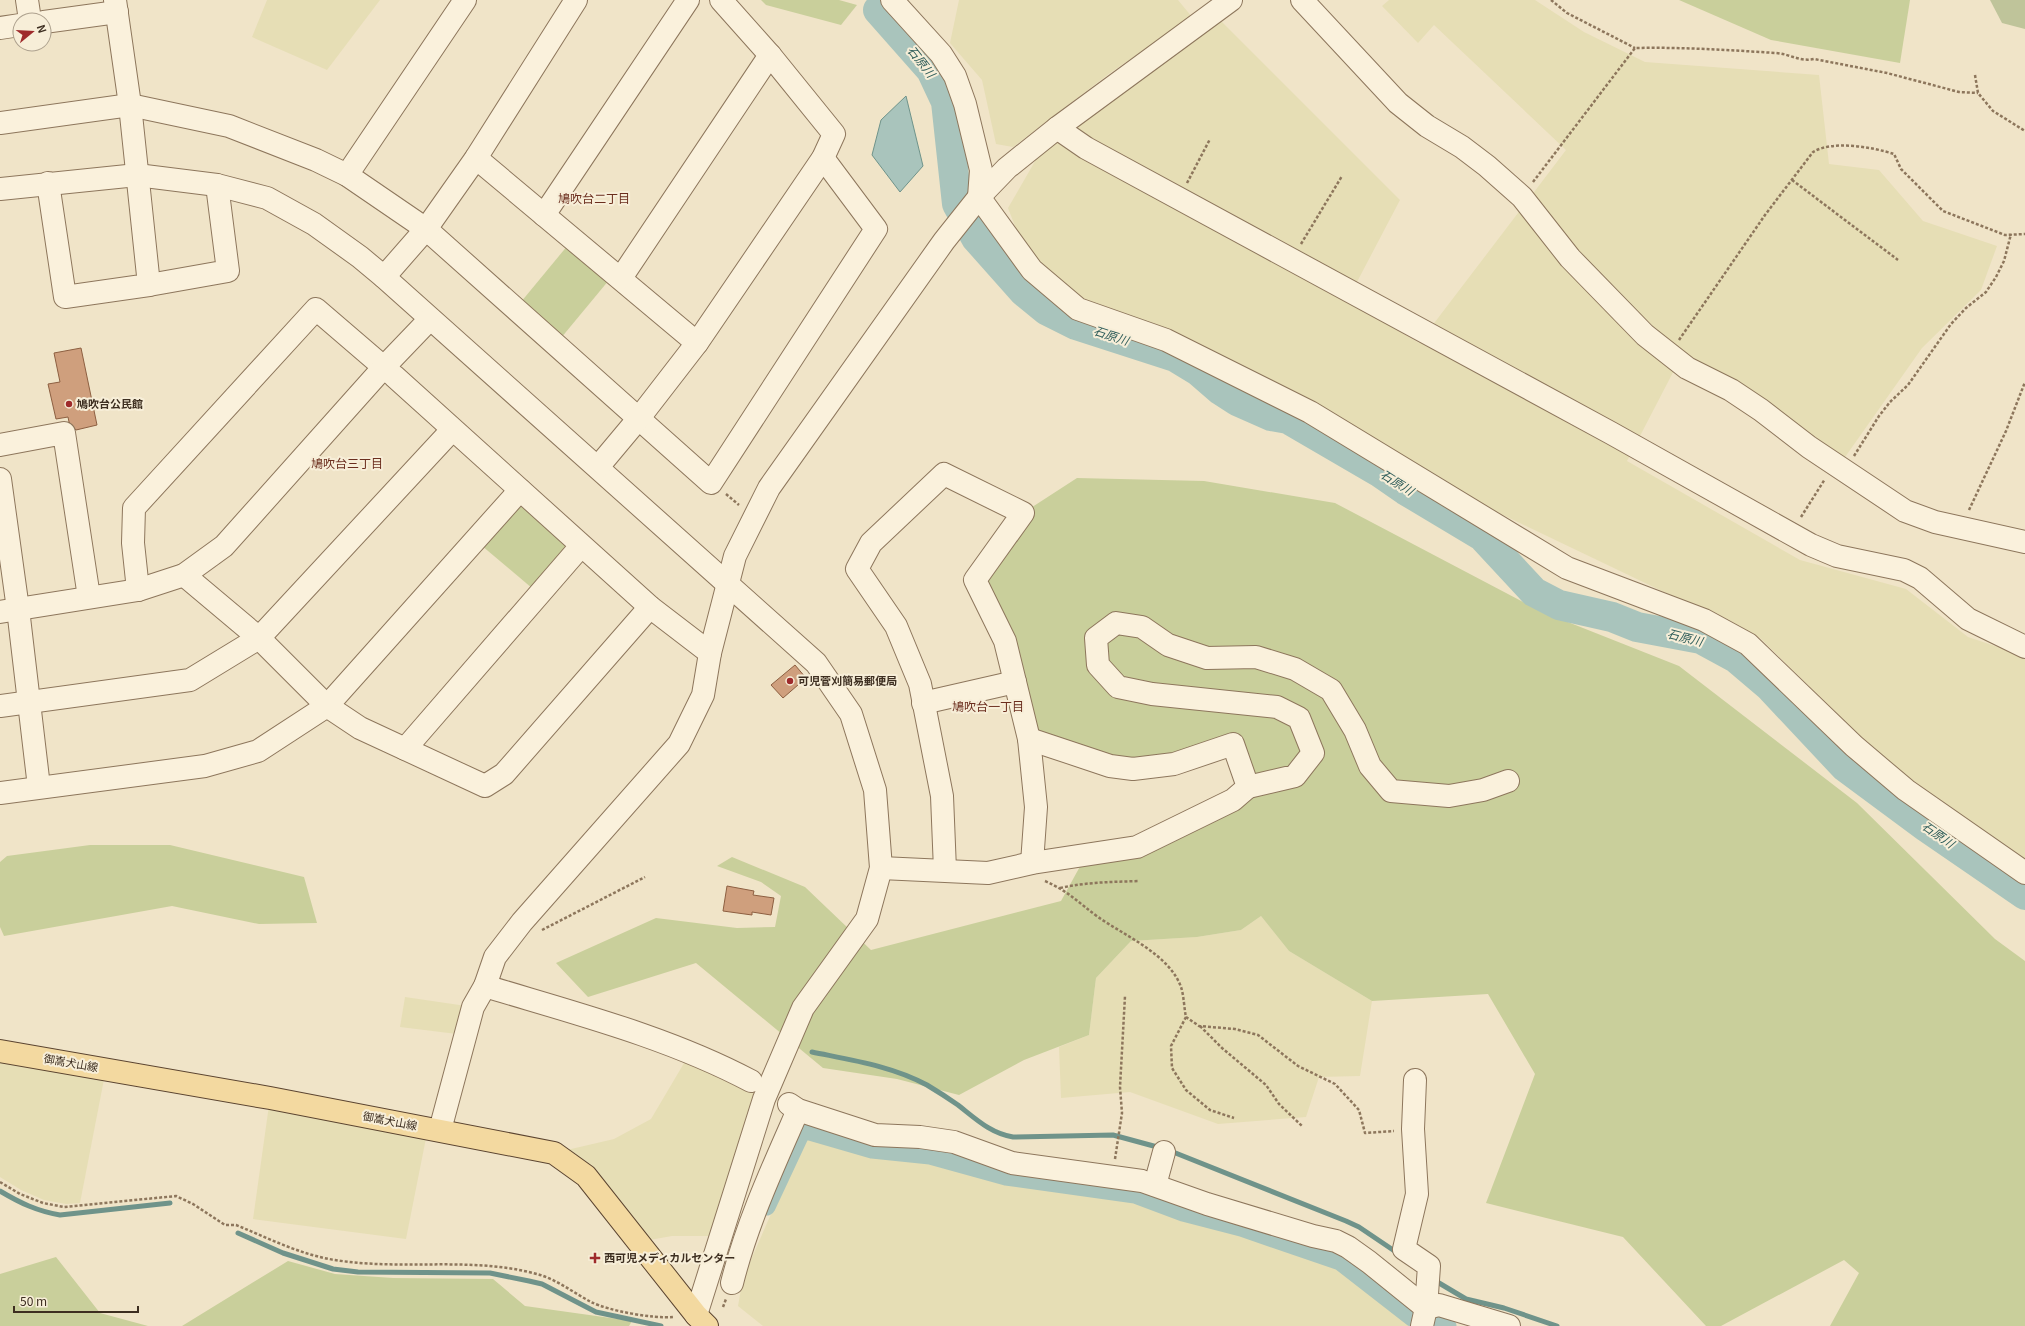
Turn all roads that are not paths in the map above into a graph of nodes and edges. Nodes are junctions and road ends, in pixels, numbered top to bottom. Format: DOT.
graph roads {
  1 [pos="27,0"];
  2 [pos="465,0"];
  3 [pos="576,0"];
  4 [pos="688,0"];
  5 [pos="721,0"];
  6 [pos="1231,0"];
  7 [pos="1302,0"];
  8 [pos="895,2"];
  9 [pos="116,6"];
  10 [pos="29,12"];
  11 [pos="52,20"];
  12 [pos="12,26"];
  13 [pos="0,28"];
  14 [pos="770,55"];
  15 [pos="130,105"];
  16 [pos="0,123"];
  17 [pos="1057,128"];
  18 [pos="476,158"];
  19 [pos="823,158"];
  20 [pos="137,175"];
  21 [pos="348,175"];
  22 [pos="48,183"];
  23 [pos="218,185"];
  24 [pos="0,189"];
  25 [pos="979,197"];
  26 [pos="544,215"];
  27 [pos="426,229"];
  28 [pos="384,277"];
  29 [pos="621,278"];
  30 [pos="149,285"];
  31 [pos="430,319"];
  32 [pos="697,343"];
  33 [pos="383,368"];
  34 [pos="640,418"];
  35 [pos="452,430"];
  36 [pos="0,445"];
  37 [pos="598,467"];
  38 [pos="0,479"];
  39 [pos="520,490"];
  40 [pos="2025,542"];
  41 [pos="581,546"];
  42 [pos="184,575"];
  43 [pos="728,585"];
  44 [pos="138,590"];
  45 [pos="89,597"];
  46 [pos="650,607"];
  47 [pos="9,610"];
  48 [pos="259,638"];
  49 [pos="2025,646"];
  50 [pos="710,653"];
  51 [pos="1015,682"];
  52 [pos="29,702"];
  53 [pos="923,703"];
  54 [pos="0,706"];
  55 [pos="327,706"];
  56 [pos="1030,739"];
  57 [pos="405,749"];
  58 [pos="1508,780"];
  59 [pos="39,787"];
  60 [pos="1248,787"];
  61 [pos="0,793"];
  62 [pos="1032,863"];
  63 [pos="881,868"];
  64 [pos="945,870"];
  65 [pos="2025,873"];
  66 [pos="484,986"];
  67 [pos="0,1051"];
  68 [pos="1415,1080"];
  69 [pos="751,1081"];
  70 [pos="440,1130"];
  71 [pos="1164,1152"];
  72 [pos="1155,1185"];
  73 [pos="732,1283"];
  74 [pos="1424,1317"];
  75 [pos="698,1322"];
  76 [pos="1509,1326"];
  1 -- 10 [label="street"];
  2 -- 21 [label="street"];
  3 -- 18 [label="street"];
  4 -- 26 [label="street"];
  5 -- 14 [label="street"];
  6 -- 17 [label="street"];
  7 -- 40 [label="street"];
  8 -- 25 [label="street"];
  9 -- 11 [label="street"];
  9 -- 15 [label="street"];
  12 -- 13 [label="street"];
  14 -- 19 [label="street"];
  14 -- 29 [label="street"];
  15 -- 16 [label="street"];
  15 -- 20 [label="street"];
  15 -- 21 [label="street"];
  17 -- 25 [label="street"];
  17 -- 49 [label="street"];
  18 -- 26 [label="street"];
  18 -- 27 [label="street"];
  19 -- 32 [label="street"];
  19 -- 34 [label="street"];
  20 -- 22 [label="street"];
  20 -- 23 [label="street"];
  20 -- 30 [label="street"];
  21 -- 27 [label="street"];
  22 -- 24 [label="street"];
  22 -- 30 [label="street"];
  23 -- 28 [label="street"];
  23 -- 30 [label="street"];
  25 -- 43 [label="street"];
  25 -- 65 [label="street"];
  26 -- 29 [label="street"];
  27 -- 28 [label="street"];
  27 -- 34 [label="street"];
  28 -- 31 [label="street"];
  29 -- 32 [label="street"];
  31 -- 33 [label="street"];
  31 -- 37 [label="street"];
  32 -- 34 [label="street"];
  33 -- 35 [label="street"];
  33 -- 42 [label="street"];
  33 -- 44 [label="street"];
  34 -- 37 [label="street"];
  35 -- 39 [label="street"];
  35 -- 48 [label="street"];
  36 -- 45 [label="street"];
  37 -- 43 [label="street"];
  38 -- 47 [label="street"];
  39 -- 41 [label="street"];
  39 -- 55 [label="street"];
  41 -- 46 [label="street"];
  41 -- 57 [label="street"];
  42 -- 44 [label="street"];
  42 -- 48 [label="street"];
  43 -- 50 [label="street"];
  43 -- 63 [label="street"];
  44 -- 45 [label="street"];
  45 -- 47 [label="street"];
  46 -- 50 [label="street"];
  46 -- 57 [label="street"];
  47 -- 52 [label="street"];
  48 -- 52 [label="street"];
  48 -- 55 [label="street"];
  50 -- 66 [label="street"];
  51 -- 53 [label="street"];
  51 -- 53 [label="street"];
  51 -- 56 [label="street"];
  52 -- 54 [label="street"];
  52 -- 59 [label="street"];
  53 -- 64 [label="street"];
  55 -- 57 [label="street"];
  55 -- 59 [label="street"];
  56 -- 60 [label="street"];
  56 -- 62 [label="street"];
  58 -- 60 [label="street"];
  59 -- 61 [label="street"];
  60 -- 62 [label="street"];
  62 -- 64 [label="street"];
  63 -- 64 [label="street"];
  63 -- 75 [label="street"];
  66 -- 69 [label="street"];
  66 -- 70 [label="street"];
  67 -- 70 [label="main road, 御嵩犬山線"];
  68 -- 74 [label="street"];
  70 -- 75 [label="main road, 御嵩犬山線"];
  71 -- 72 [label="street"];
  72 -- 73 [label="street"];
  72 -- 74 [label="street"];
  74 -- 76 [label="street"];
}
